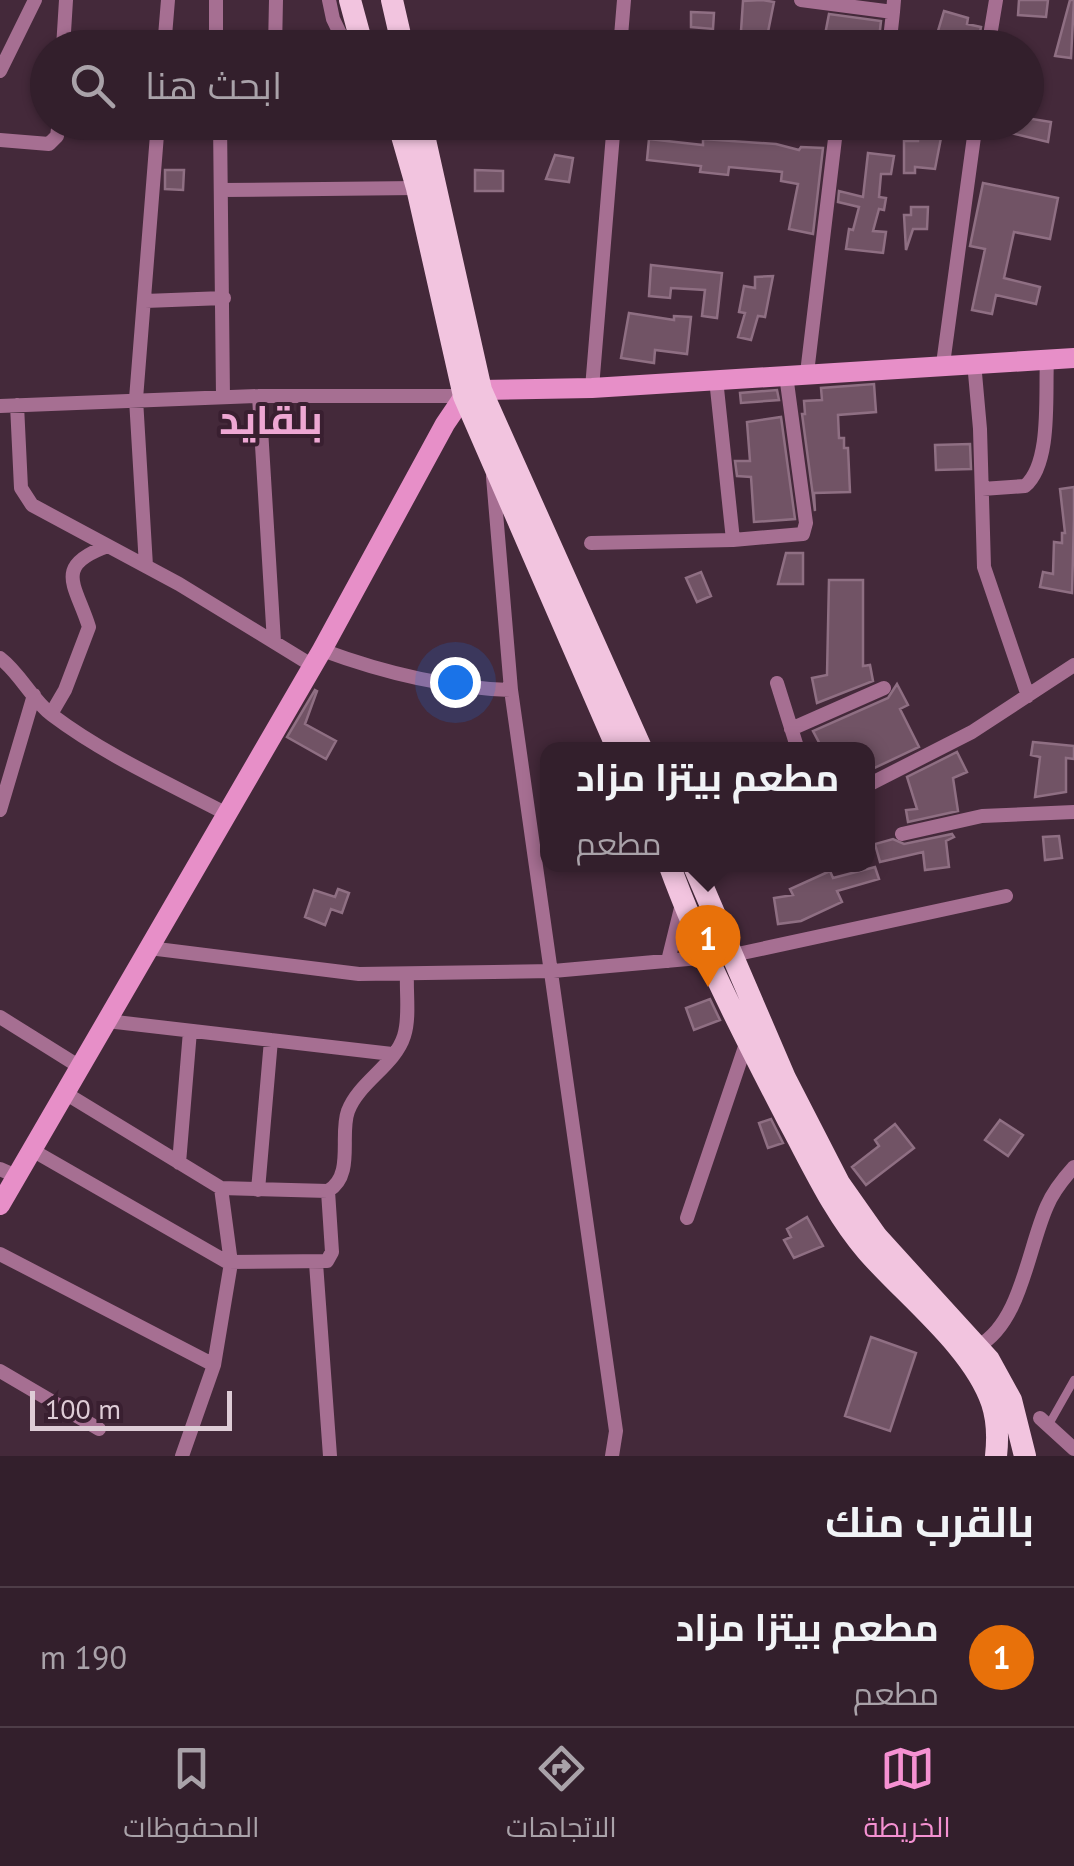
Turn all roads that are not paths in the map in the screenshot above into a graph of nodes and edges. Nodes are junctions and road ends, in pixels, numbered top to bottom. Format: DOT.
graph roads {
  1 [pos="35,0"];
  2 [pos="66,0"];
  3 [pos="168,0"];
  4 [pos="216,0"];
  5 [pos="276,0"];
  6 [pos="329,0"];
  7 [pos="350,0"];
  8 [pos="392,0"];
  9 [pos="624,0"];
  10 [pos="801,0"];
  11 [pos="996,0"];
  12 [pos="894,6"];
  13 [pos="65,30"];
  14 [pos="166,30"];
  15 [pos="216,30"];
  16 [pos="275,30"];
  17 [pos="340,30"];
  18 [pos="358,30"];
  19 [pos="399,30"];
  20 [pos="622,30"];
  21 [pos="991,30"];
  22 [pos="0,70"];
  23 [pos="0,140"];
  24 [pos="53,140"];
  25 [pos="157,140"];
  26 [pos="220,140"];
  27 [pos="412,140"];
  28 [pos="414,140"];
  29 [pos="613,140"];
  30 [pos="834,140"];
  31 [pos="974,140"];
  32 [pos="417,188"];
  33 [pos="222,190"];
  34 [pos="224,298"];
  35 [pos="145,302"];
  36 [pos="1074,358"];
  37 [pos="1047,359"];
  38 [pos="974,362"];
  39 [pos="943,364"];
  40 [pos="796,374"];
  41 [pos="716,379"];
  42 [pos="592,388"];
  43 [pos="473,393"];
  44 [pos="259,396"];
  45 [pos="223,397"];
  46 [pos="136,399"];
  47 [pos="16,405"];
  48 [pos="0,406"];
  49 [pos="495,444"];
  50 [pos="982,489"];
  51 [pos="733,540"];
  52 [pos="592,542"];
  53 [pos="108,546"];
  54 [pos="146,566"];
  55 [pos="556,581"];
  56 [pos="274,642"];
  57 [pos="0,658"];
  58 [pos="317,658"];
  59 [pos="1074,665"];
  60 [pos="778,683"];
  61 [pos="884,688"];
  62 [pos="511,690"];
  63 [pos="34,695"];
  64 [pos="1028,696"];
  65 [pos="51,714"];
  66 [pos="791,728"];
  67 [pos="615,742"];
  68 [pos="638,742"];
  69 [pos="795,742"];
  70 [pos="875,780"];
  71 [pos="0,810"];
  72 [pos="1074,812"];
  73 [pos="227,814"];
  74 [pos="902,834"];
  75 [pos="672,872"];
  76 [pos="695,872"];
  77 [pos="1006,896"];
  78 [pos="682,903"];
  79 [pos="149,948"];
  80 [pos="722,957"];
  81 [pos="668,962"];
  82 [pos="553,971"];
  83 [pos="407,974"];
  84 [pos="0,1017"];
  85 [pos="107,1021"];
  86 [pos="190,1031"];
  87 [pos="271,1040"];
  88 [pos="746,1041"];
  89 [pos="392,1054"];
  90 [pos="80,1067"];
  91 [pos="65,1093"];
  92 [pos="32,1150"];
  93 [pos="179,1163"];
  94 [pos="1074,1166"];
  95 [pos="8,1173"];
  96 [pos="221,1188"];
  97 [pos="258,1190"];
  98 [pos="328,1190"];
  99 [pos="0,1205"];
  100 [pos="687,1218"];
  101 [pos="0,1254"];
  102 [pos="231,1263"];
  103 [pos="316,1263"];
  104 [pos="978,1346"];
  105 [pos="214,1365"];
  106 [pos="0,1370"];
  107 [pos="1074,1380"];
  108 [pos="1044,1422"];
  109 [pos="100,1429"];
  110 [pos="1074,1450"];
  111 [pos="182,1456"];
  112 [pos="330,1456"];
  113 [pos="612,1456"];
  114 [pos="996,1456"];
  115 [pos="1025,1456"];
  1 -- 22 [label="street"];
  2 -- 13 [label="street"];
  3 -- 14 [label="street"];
  4 -- 15 [label="street"];
  5 -- 16 [label="street"];
  6 -- 17 [label="street"];
  7 -- 18 [label="main road"];
  8 -- 19 [label="main road"];
  9 -- 20 [label="street"];
  10 -- 12 [label="street"];
  11 -- 21 [label="street"];
  23 -- 24 [label="street"];
  25 -- 35 [label="street"];
  26 -- 33 [label="street"];
  27 -- 32 [label="main road"];
  28 -- 43 [label="main road"];
  29 -- 42 [label="street"];
  30 -- 40 [label="street"];
  31 -- 39 [label="street"];
  32 -- 33 [label="street"];
  32 -- 43 [label="main road"];
  33 -- 34 [label="street"];
  34 -- 35 [label="street"];
  34 -- 45 [label="street"];
  35 -- 46 [label="street"];
  36 -- 37 [label="main road"];
  37 -- 38 [label="main road"];
  37 -- 50 [label="street"];
  38 -- 39 [label="main road"];
  38 -- 50 [label="street"];
  39 -- 40 [label="main road"];
  40 -- 41 [label="main road"];
  40 -- 51 [label="street"];
  41 -- 42 [label="main road"];
  41 -- 51 [label="street"];
  42 -- 43 [label="main road"];
  43 -- 44 [label="street"];
  43 -- 49 [label="main road"];
  43 -- 58 [label="main road"];
  44 -- 45 [label="street"];
  44 -- 56 [label="street"];
  45 -- 46 [label="street"];
  46 -- 47 [label="street"];
  46 -- 54 [label="street"];
  47 -- 48 [label="street"];
  47 -- 53 [label="street"];
  49 -- 55 [label="main road"];
  49 -- 62 [label="street"];
  50 -- 64 [label="street"];
  51 -- 52 [label="street"];
  53 -- 54 [label="street"];
  53 -- 65 [label="street"];
  54 -- 56 [label="street"];
  55 -- 67 [label="main road"];
  55 -- 68 [label="main road"];
  56 -- 58 [label="street"];
  57 -- 63 [label="street"];
  58 -- 62 [label="street"];
  58 -- 73 [label="main road"];
  59 -- 64 [label="street"];
  60 -- 66 [label="street"];
  61 -- 66 [label="street"];
  62 -- 82 [label="street"];
  63 -- 65 [label="street"];
  63 -- 71 [label="street"];
  64 -- 70 [label="street"];
  65 -- 73 [label="street"];
  66 -- 69 [label="street"];
  72 -- 74 [label="street"];
  73 -- 79 [label="main road"];
  75 -- 78 [label="main road"];
  76 -- 80 [label="main road"];
  77 -- 80 [label="street"];
  78 -- 80 [label="main road"];
  78 -- 81 [label="street"];
  79 -- 83 [label="street"];
  79 -- 85 [label="main road"];
  80 -- 81 [label="street"];
  80 -- 88 [label="main road"];
  80 -- 104 [label="main road"];
  81 -- 82 [label="street"];
  82 -- 83 [label="street"];
  82 -- 113 [label="street"];
  83 -- 89 [label="street"];
  84 -- 90 [label="street"];
  85 -- 86 [label="street"];
  85 -- 90 [label="main road"];
  86 -- 87 [label="street"];
  86 -- 93 [label="street"];
  87 -- 89 [label="street"];
  87 -- 97 [label="street"];
  88 -- 100 [label="street"];
  88 -- 114 [label="main road"];
  89 -- 98 [label="street"];
  90 -- 91 [label="main road"];
  91 -- 92 [label="main road"];
  91 -- 93 [label="street"];
  92 -- 95 [label="main road"];
  92 -- 102 [label="street"];
  93 -- 96 [label="street"];
  94 -- 104 [label="street"];
  95 -- 99 [label="main road"];
  96 -- 97 [label="street"];
  96 -- 102 [label="street"];
  97 -- 98 [label="street"];
  98 -- 103 [label="street"];
  101 -- 105 [label="street"];
  102 -- 103 [label="street"];
  102 -- 105 [label="street"];
  103 -- 112 [label="street"];
  104 -- 115 [label="main road"];
  105 -- 111 [label="street"];
  106 -- 109 [label="street"];
  107 -- 108 [label="lane"];
  108 -- 110 [label="street"];
}
